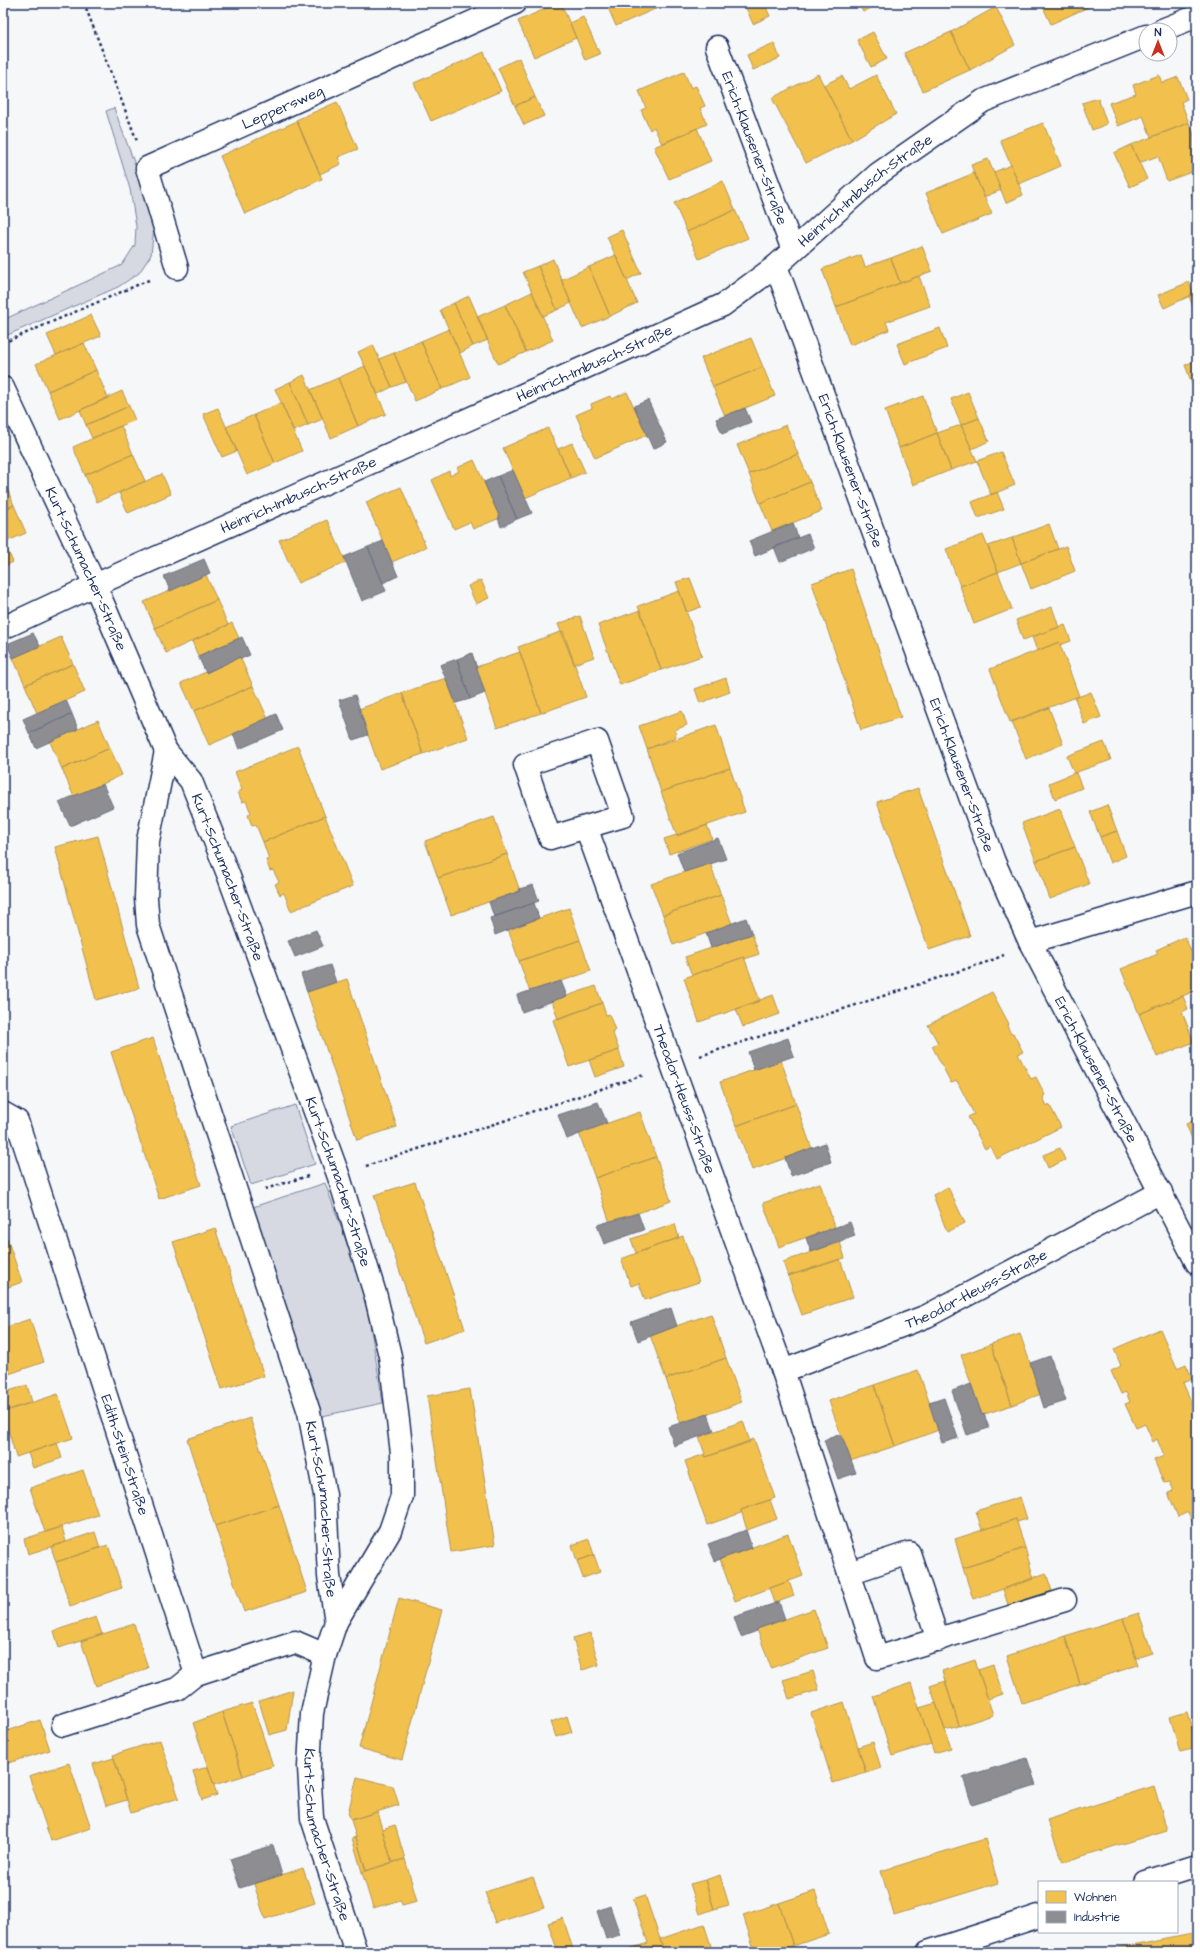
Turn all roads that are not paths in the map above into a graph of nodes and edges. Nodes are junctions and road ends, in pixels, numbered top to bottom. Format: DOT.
graph roads {
  1 [pos="515,3"];
  2 [pos="1197,16"];
  3 [pos="1178,24"];
  4 [pos="1138,39"];
  5 [pos="717,47"];
  6 [pos="793,250"];
  7 [pos="776,266"];
  8 [pos="177,268"];
  9 [pos="3,388"];
  10 [pos="95,585"];
  11 [pos="3,628"];
  12 [pos="166,751"];
  13 [pos="586,827"];
  14 [pos="1197,892"];
  15 [pos="1030,942"];
  16 [pos="3,1113"];
  17 [pos="1161,1192"];
  18 [pos="1197,1263"];
  19 [pos="783,1371"];
  20 [pos="849,1573"];
  21 [pos="1065,1600"];
  22 [pos="336,1622"];
  23 [pos="938,1640"];
  24 [pos="325,1655"];
  25 [pos="196,1674"];
  26 [pos="63,1725"];
  27 [pos="1197,1866"];
  28 [pos="1149,1881"];
  29 [pos="1038,1916"];
  30 [pos="356,1952"];
  31 [pos="928,1952"];
  1 -- 8 [label="street, Leppersweg"];
  2 -- 3 [label="street"];
  4 -- 6 [label="street, Heinrich-Imbusch-Straße"];
  5 -- 6 [label="street, Erich-Klausener-Straße"];
  6 -- 7 [label="street, Heinrich-Imbusch-Straße"];
  7 -- 10 [label="street, Heinrich-Imbusch-Straße"];
  7 -- 15 [label="street, Erich-Klausener-Straße"];
  9 -- 10 [label="street, Kurt-Schumacher-Straße"];
  10 -- 11 [label="street, Heinrich-Imbusch-Straße"];
  10 -- 12 [label="street, Kurt-Schumacher-Straße"];
  12 -- 22 [label="street, Kurt-Schumacher-Straße"];
  12 -- 22 [label="street, Kurt-Schumacher-Straße"];
  13 -- 13 [label="street"];
  13 -- 19 [label="street, Theodor-Heuss-Straße"];
  14 -- 15 [label="street"];
  15 -- 17 [label="street, Erich-Klausener-Straße"];
  16 -- 25 [label="street, Edith-Stein-Straße"];
  17 -- 18 [label="street, Erich-Klausener-Straße"];
  17 -- 19 [label="street, Theodor-Heuss-Straße"];
  19 -- 20 [label="street, Theodor-Heuss-Straße"];
  20 -- 23 [label="street, Theodor-Heuss-Straße"];
  20 -- 23 [label="street"];
  21 -- 23 [label="street"];
  22 -- 24 [label="street, Kurt-Schumacher-Straße"];
  24 -- 25 [label="street"];
  24 -- 30 [label="street, Kurt-Schumacher-Straße"];
  25 -- 26 [label="street"];
  27 -- 28 [label="street"];
  29 -- 31 [label="street"];
}
